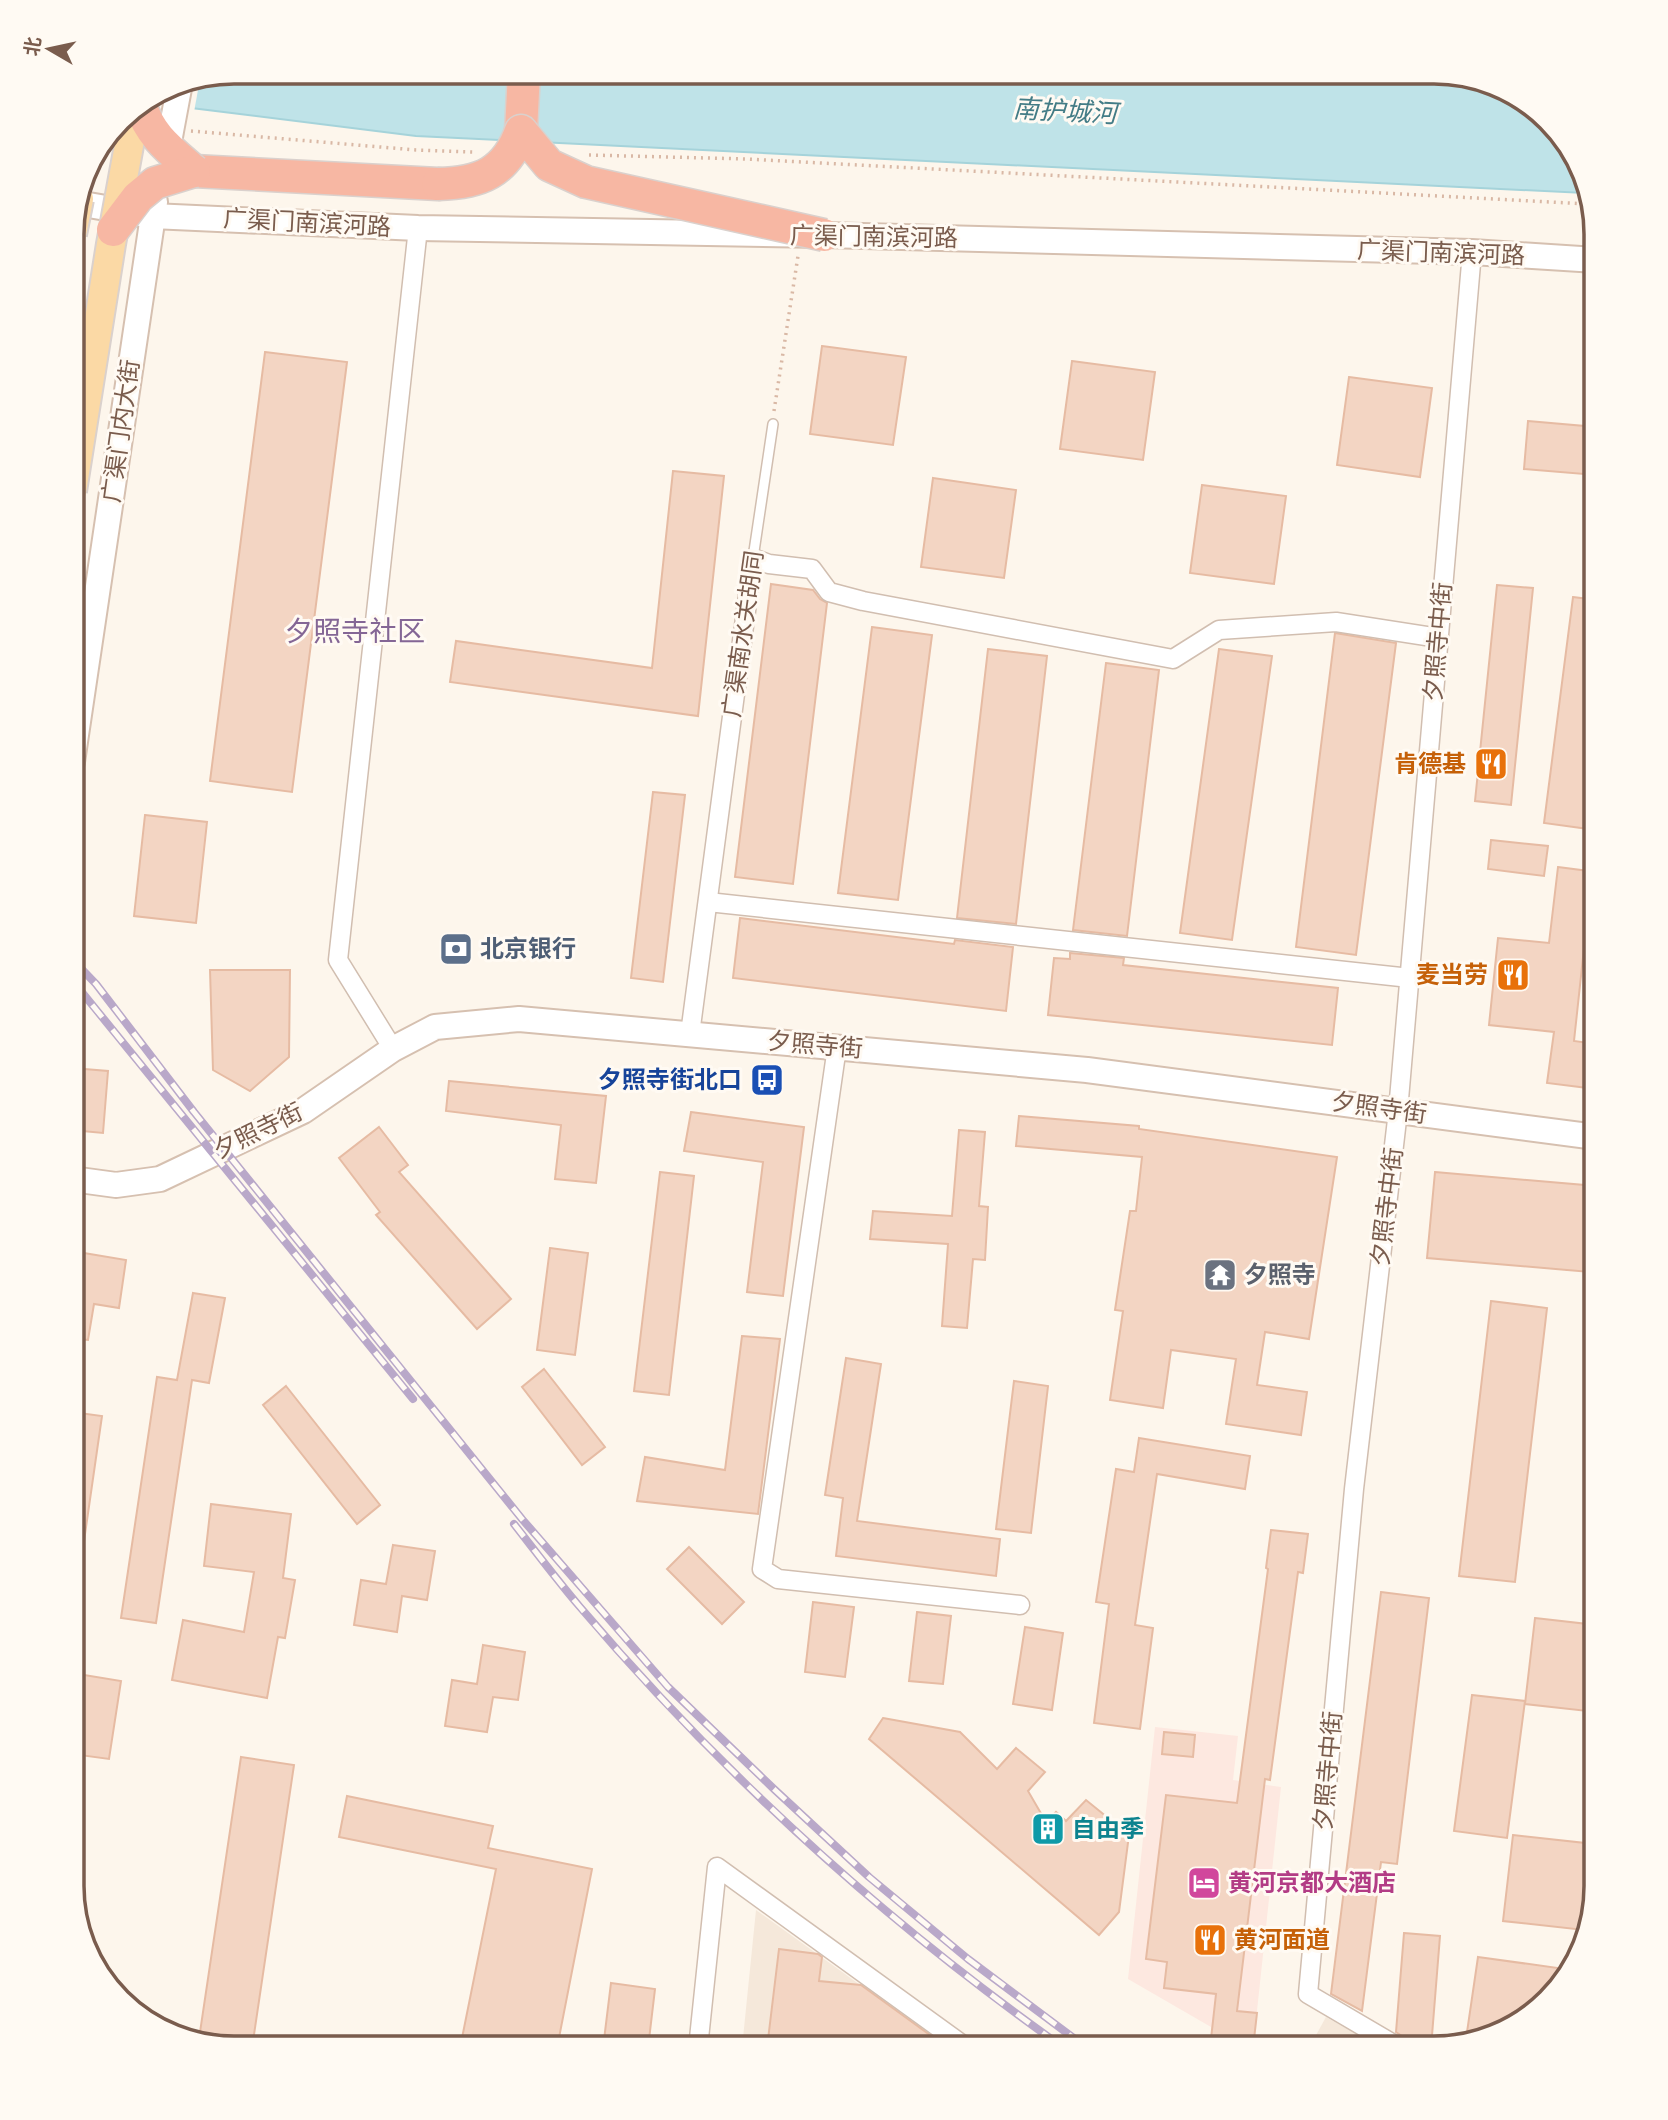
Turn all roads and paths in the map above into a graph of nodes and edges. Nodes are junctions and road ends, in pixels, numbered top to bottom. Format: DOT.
graph roads {
  1 [pos="523,84"];
  2 [pos="180,94"];
  3 [pos="143,115"];
  4 [pos="135,122"];
  5 [pos="521,131"];
  6 [pos="178,136"];
  7 [pos="481,152"];
  8 [pos="584,155"];
  9 [pos="194,172"];
  10 [pos="87,204"];
  11 [pos="1581,204"];
  12 [pos="152,216"];
  13 [pos="418,228"];
  14 [pos="113,230"];
  15 [pos="812,235"];
  16 [pos="1472,253"];
  17 [pos="1584,259"];
  18 [pos="84,415"];
  19 [pos="773,424"];
  20 [pos="753,558"];
  21 [pos="1439,638"];
  22 [pos="84,680"];
  23 [pos="708,902"];
  24 [pos="1410,978"];
  25 [pos="690,1034"];
  26 [pos="837,1047"];
  27 [pos="393,1049"];
  28 [pos="1398,1111"];
  29 [pos="1584,1135"];
  30 [pos="84,1181"];
  31 [pos="1020,1605"];
  32 [pos="699,2036"];
  33 [pos="950,2036"];
  34 [pos="1380,2036"];
  1 -- 5 [label="highway"];
  2 -- 6 [label="street, 广渠门内大街, bridge"];
  3 -- 9 [label="highway, bridge"];
  4 -- 14 [label="main road, bridge"];
  5 -- 9 [label="highway, bridge"];
  5 -- 15 [label="highway, bridge"];
  6 -- 7 [label="path"];
  6 -- 12 [label="street, 广渠门内大街"];
  8 -- 11 [label="path"];
  9 -- 14 [label="highway, bridge"];
  10 -- 12 [label="street, 广渠门南滨河路"];
  12 -- 13 [label="street, 广渠门南滨河路"];
  12 -- 22 [label="street, 广渠门内大街"];
  13 -- 15 [label="street, 广渠门南滨河路"];
  13 -- 27 [label="street"];
  14 -- 18 [label="main road, bridge"];
  15 -- 16 [label="street, 广渠门南滨河路"];
  15 -- 19 [label="path"];
  16 -- 17 [label="street, 广渠门南滨河路"];
  16 -- 21 [label="street, 夕照寺中街"];
  19 -- 20 [label="lane, 广渠南水关胡同"];
  20 -- 21 [label="street"];
  20 -- 23 [label="street, 广渠南水关胡同"];
  21 -- 24 [label="street, 夕照寺中街"];
  23 -- 24 [label="street"];
  23 -- 25 [label="street, 广渠南水关胡同"];
  24 -- 28 [label="street, 夕照寺中街"];
  25 -- 26 [label="street, 夕照寺街"];
  25 -- 27 [label="street, 夕照寺街"];
  26 -- 28 [label="street, 夕照寺街"];
  26 -- 31 [label="street"];
  27 -- 30 [label="street, 夕照寺街"];
  28 -- 29 [label="street, 夕照寺街"];
  28 -- 34 [label="street, 夕照寺中街"];
  32 -- 33 [label="street"];
}
